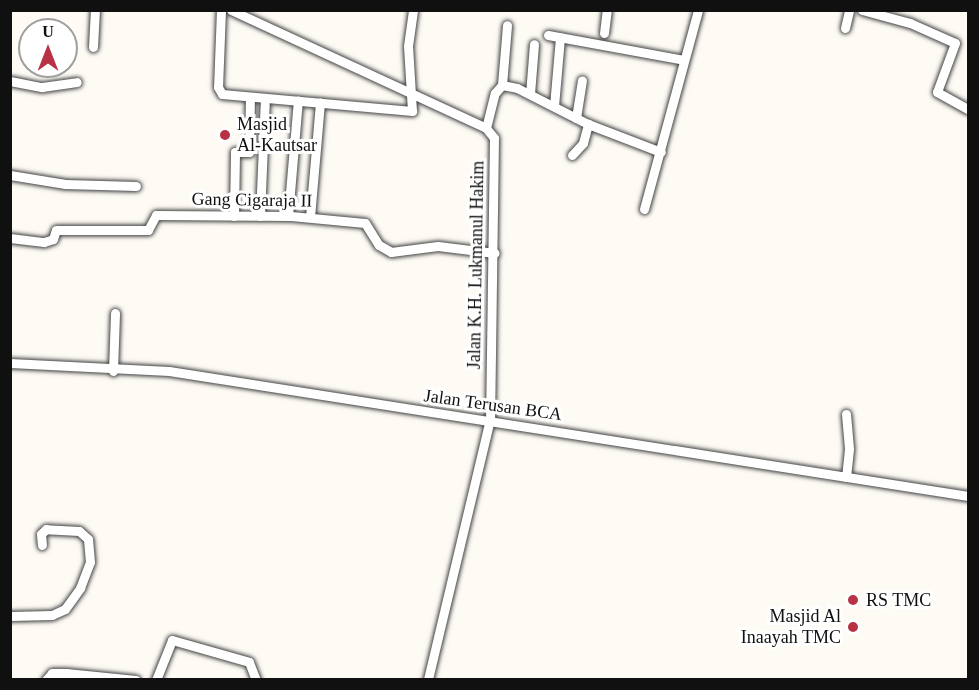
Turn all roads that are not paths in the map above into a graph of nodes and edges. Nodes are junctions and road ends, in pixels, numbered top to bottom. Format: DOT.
graph roads {
  1 [pos="95,10"];
  2 [pos="221,10"];
  3 [pos="231,10"];
  4 [pos="413,10"];
  5 [pos="607,10"];
  6 [pos="698,10"];
  7 [pos="849,10"];
  8 [pos="862,10"];
  9 [pos="893,14"];
  10 [pos="507,25"];
  11 [pos="845,28"];
  12 [pos="604,33"];
  13 [pos="548,35"];
  14 [pos="560,37"];
  15 [pos="534,44"];
  16 [pos="93,47"];
  17 [pos="684,60"];
  18 [pos="582,80"];
  19 [pos="10,81"];
  20 [pos="77,82"];
  21 [pos="502,85"];
  22 [pos="411,94"];
  23 [pos="530,94"];
  24 [pos="250,97"];
  25 [pos="265,98"];
  26 [pos="298,100"];
  27 [pos="320,102"];
  28 [pos="554,106"];
  29 [pos="969,109"];
  30 [pos="576,118"];
  31 [pos="588,124"];
  32 [pos="486,128"];
  33 [pos="661,152"];
  34 [pos="572,155"];
  35 [pos="10,175"];
  36 [pos="136,186"];
  37 [pos="644,209"];
  38 [pos="234,216"];
  39 [pos="260,216"];
  40 [pos="288,216"];
  41 [pos="310,217"];
  42 [pos="10,238"];
  43 [pos="495,253"];
  44 [pos="115,313"];
  45 [pos="10,363"];
  46 [pos="113,371"];
  47 [pos="846,414"];
  48 [pos="489,419"];
  49 [pos="846,477"];
  50 [pos="969,496"];
  51 [pos="42,545"];
  52 [pos="10,616"];
  53 [pos="46,680"];
  54 [pos="136,680"];
  55 [pos="156,680"];
  56 [pos="256,680"];
  57 [pos="428,680"];
  1 -- 16 [label="street"];
  2 -- 24 [label="street"];
  3 -- 22 [label="street"];
  4 -- 22 [label="street"];
  5 -- 12 [label="street"];
  6 -- 17 [label="street"];
  7 -- 11 [label="street"];
  8 -- 9 [label="street"];
  9 -- 29 [label="street"];
  10 -- 21 [label="street"];
  13 -- 14 [label="street"];
  14 -- 17 [label="street"];
  14 -- 28 [label="street"];
  15 -- 23 [label="street"];
  17 -- 33 [label="street"];
  18 -- 30 [label="street"];
  19 -- 20 [label="street"];
  21 -- 23 [label="street"];
  21 -- 32 [label="street"];
  22 -- 27 [label="street"];
  22 -- 32 [label="street"];
  23 -- 28 [label="street"];
  24 -- 25 [label="street"];
  24 -- 38 [label="street"];
  25 -- 26 [label="street"];
  25 -- 39 [label="street"];
  26 -- 27 [label="street"];
  26 -- 40 [label="street"];
  27 -- 41 [label="street"];
  28 -- 30 [label="street"];
  30 -- 31 [label="street"];
  31 -- 33 [label="street"];
  31 -- 34 [label="street"];
  32 -- 43 [label="street, Jalan K.H. Lukmanul Hakim"];
  33 -- 37 [label="street"];
  35 -- 36 [label="street"];
  38 -- 39 [label="street, Gang Cigaraja II"];
  38 -- 42 [label="street, Gang Cigaraja II"];
  39 -- 40 [label="street, Gang Cigaraja II"];
  40 -- 41 [label="street, Gang Cigaraja II"];
  41 -- 43 [label="street, Gang Cigaraja II"];
  43 -- 48 [label="street, Jalan K.H. Lukmanul Hakim"];
  44 -- 46 [label="street"];
  45 -- 46 [label="street, Jalan Terusan BCA"];
  46 -- 48 [label="street, Jalan Terusan BCA"];
  47 -- 49 [label="street"];
  48 -- 49 [label="street, Jalan Terusan BCA"];
  48 -- 57 [label="street, Jalan K.H. Lukmanul Hakim"];
  49 -- 50 [label="street, Jalan Terusan BCA"];
  51 -- 52 [label="street"];
  53 -- 54 [label="street"];
  55 -- 56 [label="street"];
}
